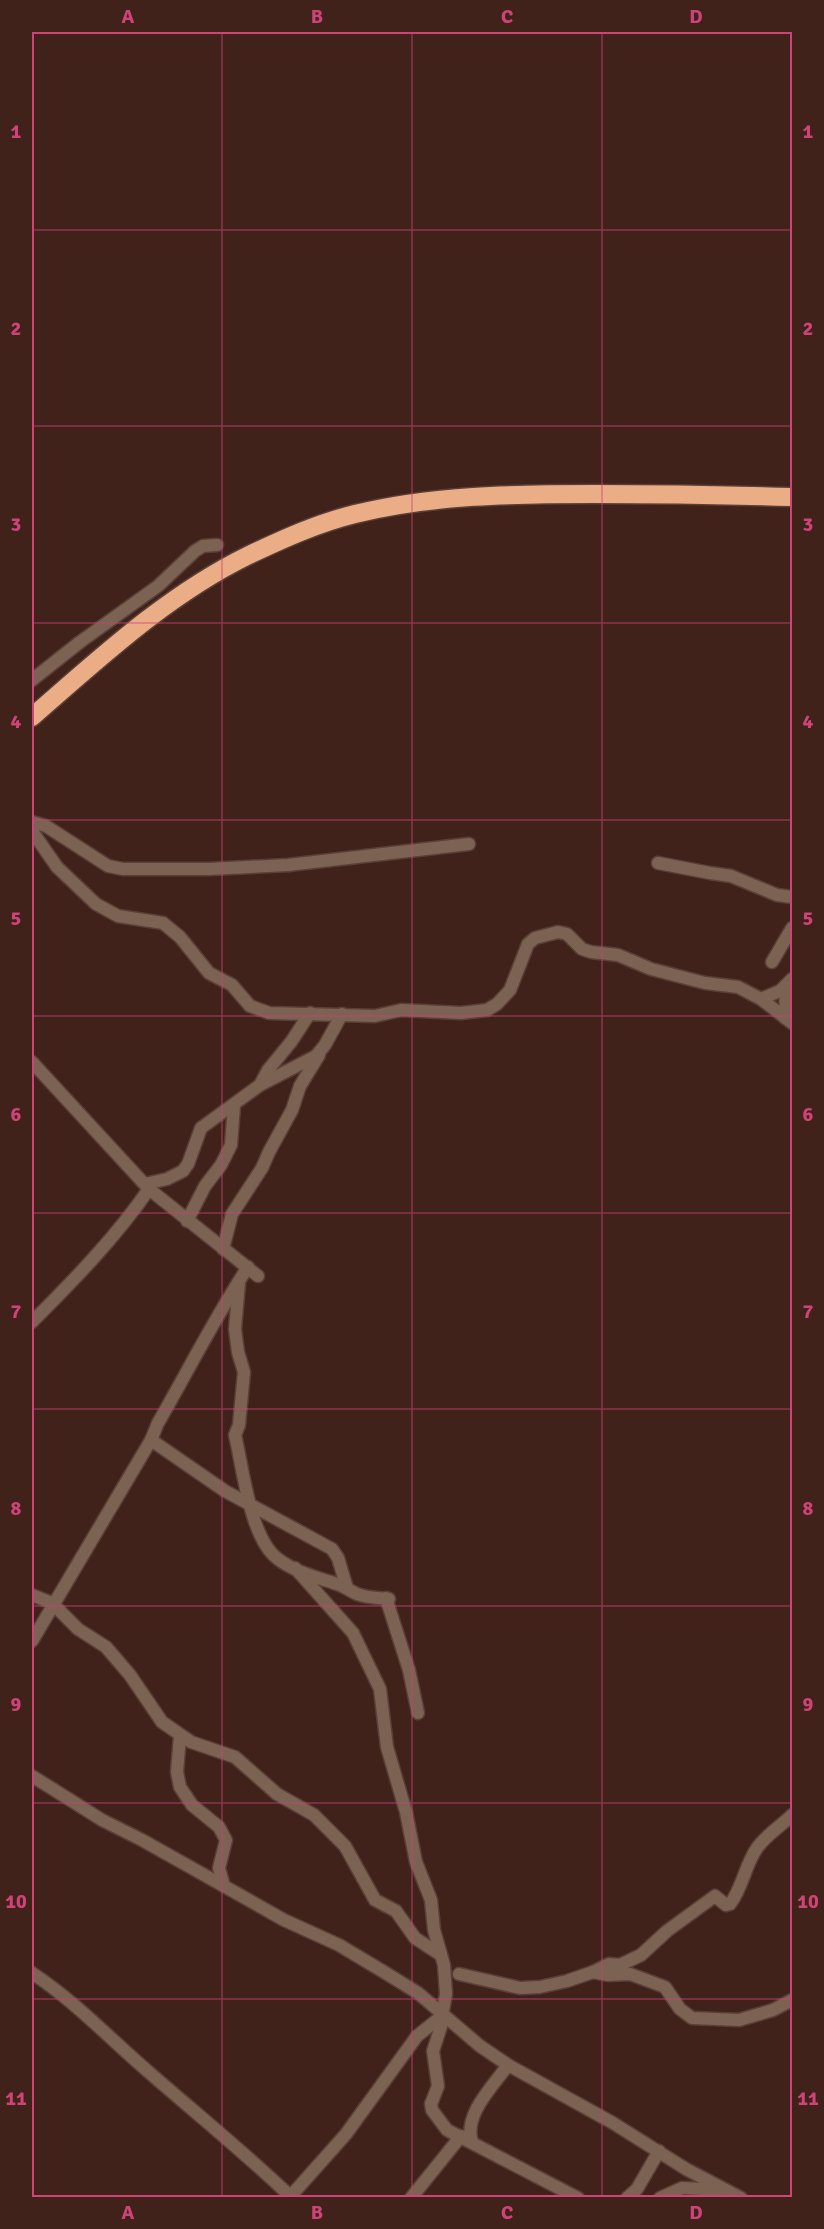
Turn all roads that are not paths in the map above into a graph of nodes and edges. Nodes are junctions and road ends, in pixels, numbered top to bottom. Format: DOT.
graph roads {
  1 [pos="792,497"];
  2 [pos="217,545"];
  3 [pos="32,680"];
  4 [pos="32,717"];
  5 [pos="32,822"];
  6 [pos="32,831"];
  7 [pos="469,844"];
  8 [pos="658,863"];
  9 [pos="792,897"];
  10 [pos="792,928"];
  11 [pos="772,962"];
  12 [pos="789,982"];
  13 [pos="761,999"];
  14 [pos="310,1013"];
  15 [pos="342,1014"];
  16 [pos="789,1020"];
  17 [pos="321,1050"];
  18 [pos="32,1062"];
  19 [pos="260,1085"];
  20 [pos="234,1106"];
  21 [pos="147,1186"];
  22 [pos="187,1221"];
  23 [pos="223,1249"];
  24 [pos="248,1267"];
  25 [pos="258,1276"];
  26 [pos="239,1282"];
  27 [pos="32,1322"];
  28 [pos="152,1440"];
  29 [pos="250,1504"];
  30 [pos="295,1568"];
  31 [pos="347,1588"];
  32 [pos="32,1595"];
  33 [pos="52,1604"];
  34 [pos="32,1641"];
  35 [pos="418,1713"];
  36 [pos="180,1736"];
  37 [pos="32,1776"];
  38 [pos="792,1815"];
  39 [pos="224,1886"];
  40 [pos="442,1956"];
  41 [pos="593,1972"];
  42 [pos="32,1973"];
  43 [pos="459,1974"];
  44 [pos="792,2000"];
  45 [pos="443,2017"];
  46 [pos="508,2065"];
  47 [pos="466,2139"];
  48 [pos="659,2151"];
  49 [pos="727,2190"];
  50 [pos="631,2196"];
  51 [pos="290,2197"];
  52 [pos="411,2198"];
  53 [pos="578,2198"];
  54 [pos="660,2198"];
  55 [pos="741,2198"];
  1 -- 4 [label="highway"];
  2 -- 3 [label="street"];
  5 -- 7 [label="street"];
  6 -- 14 [label="street"];
  8 -- 9 [label="street"];
  10 -- 11 [label="street"];
  12 -- 13 [label="street"];
  12 -- 16 [label="street"];
  13 -- 15 [label="street"];
  13 -- 16 [label="street"];
  14 -- 15 [label="street"];
  14 -- 19 [label="street"];
  15 -- 17 [label="street"];
  17 -- 19 [label="street"];
  17 -- 23 [label="street"];
  18 -- 21 [label="street"];
  19 -- 20 [label="street"];
  20 -- 21 [label="street"];
  20 -- 22 [label="street"];
  21 -- 22 [label="street"];
  21 -- 27 [label="street"];
  22 -- 23 [label="street"];
  23 -- 24 [label="street"];
  24 -- 25 [label="street"];
  24 -- 26 [label="street"];
  26 -- 28 [label="street"];
  26 -- 29 [label="street"];
  28 -- 29 [label="street"];
  28 -- 33 [label="street"];
  29 -- 30 [label="street"];
  29 -- 31 [label="street"];
  30 -- 31 [label="street"];
  30 -- 40 [label="street"];
  31 -- 35 [label="street"];
  32 -- 33 [label="street"];
  33 -- 34 [label="street"];
  33 -- 36 [label="street"];
  36 -- 39 [label="street"];
  36 -- 40 [label="street"];
  37 -- 39 [label="street"];
  38 -- 41 [label="street"];
  39 -- 45 [label="street"];
  40 -- 45 [label="street"];
  41 -- 43 [label="street"];
  41 -- 44 [label="street"];
  42 -- 51 [label="street"];
  45 -- 46 [label="street"];
  45 -- 47 [label="street"];
  45 -- 51 [label="street"];
  46 -- 47 [label="street"];
  46 -- 48 [label="street"];
  47 -- 52 [label="street"];
  47 -- 53 [label="street"];
  48 -- 49 [label="street"];
  48 -- 50 [label="street"];
  49 -- 54 [label="street"];
  49 -- 55 [label="street"];
}
